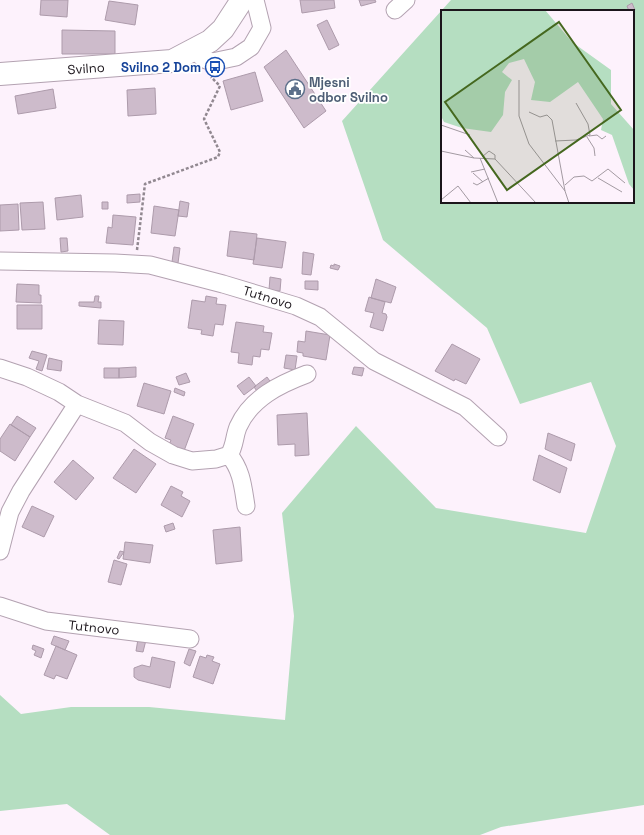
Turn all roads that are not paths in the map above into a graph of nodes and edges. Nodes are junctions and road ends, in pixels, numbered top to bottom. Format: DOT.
graph roads {
  1 [pos="242,0"];
  2 [pos="255,0"];
  3 [pos="194,50"];
  4 [pos="0,74"];
  5 [pos="0,260"];
  6 [pos="0,368"];
  7 [pos="307,374"];
  8 [pos="77,404"];
  9 [pos="498,437"];
  10 [pos="229,455"];
  11 [pos="246,506"];
  12 [pos="0,551"];
  13 [pos="0,606"];
  14 [pos="190,639"];
  1 -- 3 [label="main road, Svilno"];
  2 -- 3 [label="street"];
  3 -- 4 [label="main road, Svilno"];
  5 -- 9 [label="street, Tutnovo"];
  6 -- 8 [label="street"];
  7 -- 10 [label="street"];
  8 -- 10 [label="street"];
  8 -- 12 [label="street"];
  10 -- 11 [label="street"];
  13 -- 14 [label="street, Tutnovo"];
}
